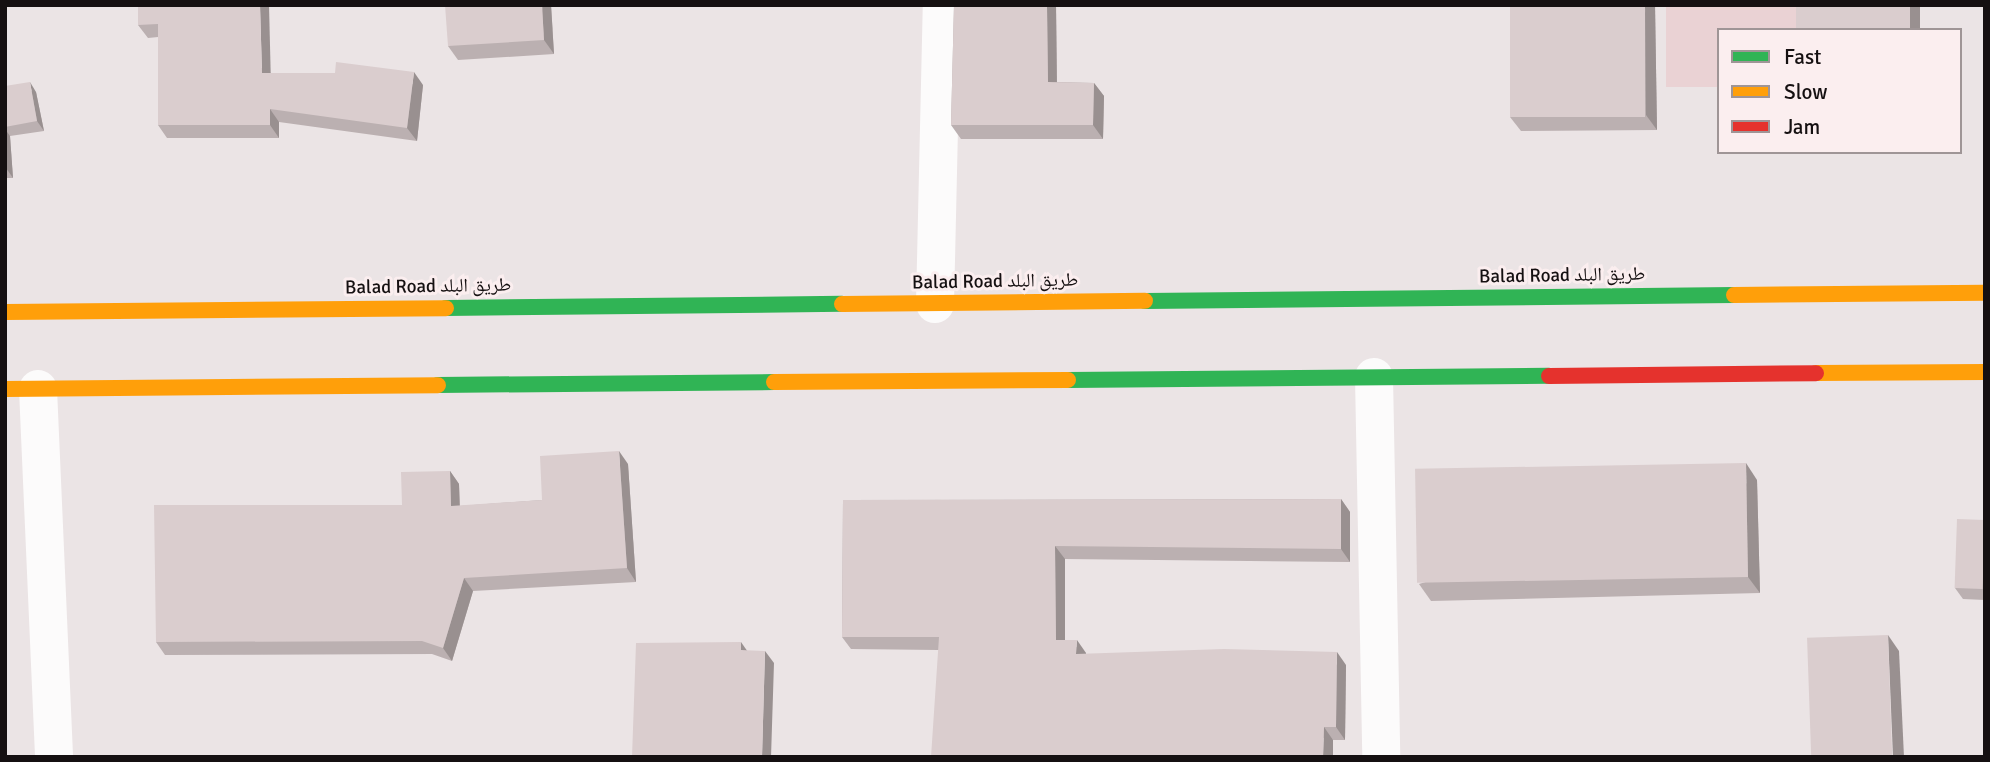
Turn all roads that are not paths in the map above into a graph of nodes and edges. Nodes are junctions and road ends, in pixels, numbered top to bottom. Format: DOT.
graph roads {
  1 [pos="942,5"];
  2 [pos="1985,293"];
  3 [pos="935,304"];
  4 [pos="5,312"];
  5 [pos="1985,372"];
  6 [pos="1374,377"];
  7 [pos="22,389"];
  8 [pos="54,757"];
  9 [pos="1381,757"];
  1 -- 3 [label="street"];
  2 -- 3 [label="highway, Balad Road طريق البلد"];
  3 -- 4 [label="highway, Balad Road طريق البلد"];
  5 -- 6 [label="highway"];
  6 -- 7 [label="highway"];
  6 -- 9 [label="street"];
  7 -- 8 [label="street"];
}
